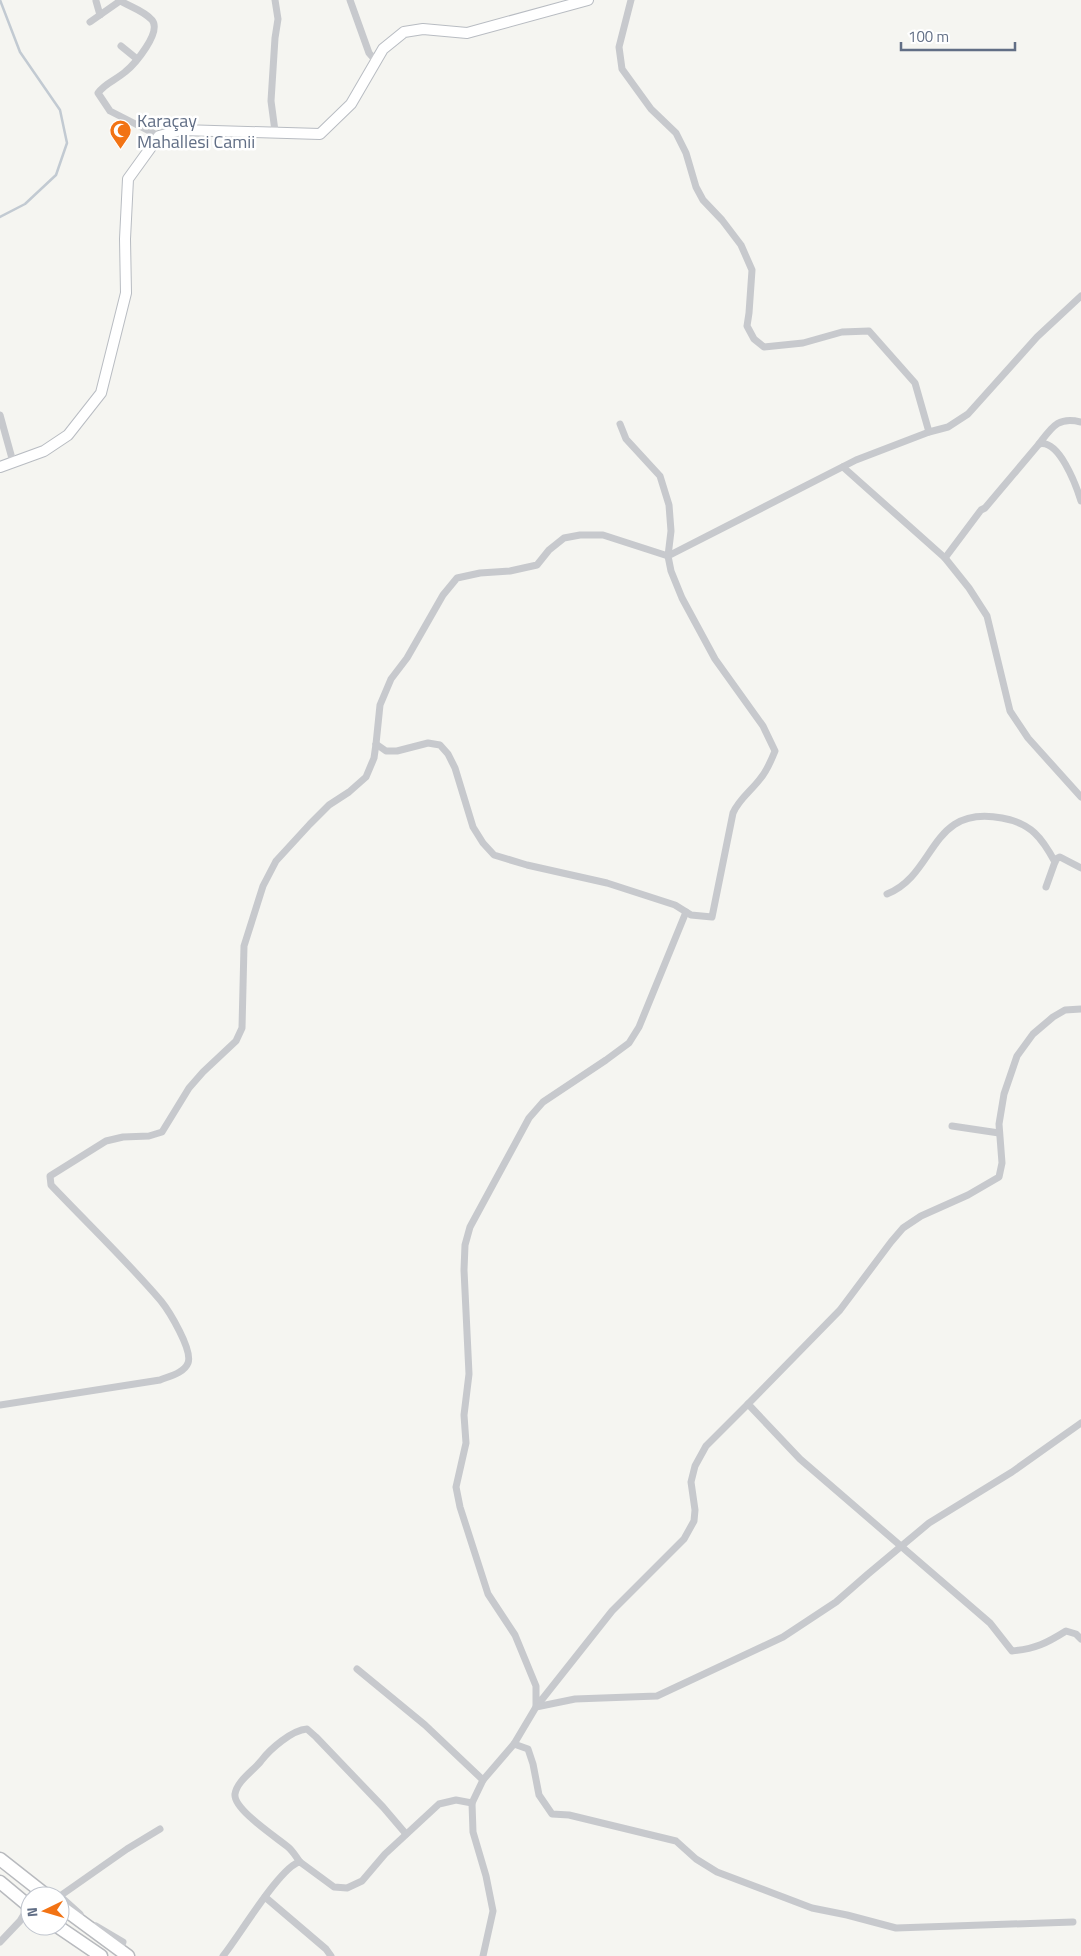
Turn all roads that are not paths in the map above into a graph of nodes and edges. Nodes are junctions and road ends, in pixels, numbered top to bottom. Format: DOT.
graph roads {
  1 [pos="119,0"];
  2 [pos="275,0"];
  3 [pos="350,0"];
  4 [pos="588,0"];
  5 [pos="632,0"];
  6 [pos="96,1"];
  7 [pos="100,16"];
  8 [pos="90,22"];
  9 [pos="121,46"];
  10 [pos="137,59"];
  11 [pos="376,61"];
  12 [pos="275,131"];
  13 [pos="159,136"];
  14 [pos="1081,296"];
  15 [pos="0,415"];
  16 [pos="1081,422"];
  17 [pos="620,424"];
  18 [pos="929,432"];
  19 [pos="1039,444"];
  20 [pos="13,462"];
  21 [pos="0,467"];
  22 [pos="843,467"];
  23 [pos="1081,501"];
  24 [pos="668,556"];
  25 [pos="945,558"];
  26 [pos="376,744"];
  27 [pos="1081,797"];
  28 [pos="1055,862"];
  29 [pos="1081,868"];
  30 [pos="1046,887"];
  31 [pos="887,894"];
  32 [pos="686,912"];
  33 [pos="1081,1009"];
  34 [pos="952,1126"];
  35 [pos="999,1133"];
  36 [pos="748,1404"];
  37 [pos="0,1405"];
  38 [pos="1081,1422"];
  39 [pos="901,1546"];
  40 [pos="1081,1639"];
  41 [pos="357,1669"];
  42 [pos="536,1707"];
  43 [pos="514,1744"];
  44 [pos="483,1780"];
  45 [pos="472,1803"];
  46 [pos="160,1829"];
  47 [pos="406,1834"];
  48 [pos="0,1859"];
  49 [pos="300,1862"];
  50 [pos="0,1882"];
  51 [pos="34,1886"];
  52 [pos="266,1897"];
  53 [pos="20,1899"];
  54 [pos="70,1913"];
  55 [pos="20,1921"];
  56 [pos="1074,1922"];
  57 [pos="70,1935"];
  58 [pos="0,1942"];
  59 [pos="124,1953"];
  60 [pos="102,1956"];
  61 [pos="223,1956"];
  62 [pos="331,1956"];
  63 [pos="484,1956"];
  1 -- 7 [label="street"];
  1 -- 10 [label="street"];
  2 -- 12 [label="street"];
  3 -- 11 [label="street"];
  4 -- 11 [label="street"];
  5 -- 18 [label="street"];
  6 -- 7 [label="street"];
  7 -- 8 [label="street"];
  9 -- 10 [label="street"];
  10 -- 13 [label="street"];
  11 -- 12 [label="street"];
  12 -- 13 [label="street"];
  13 -- 20 [label="street"];
  14 -- 18 [label="street"];
  15 -- 20 [label="street"];
  16 -- 19 [label="street"];
  17 -- 24 [label="street"];
  18 -- 22 [label="street"];
  19 -- 23 [label="street"];
  19 -- 25 [label="street"];
  20 -- 21 [label="street"];
  22 -- 24 [label="street"];
  22 -- 25 [label="street"];
  24 -- 26 [label="street"];
  24 -- 32 [label="street"];
  25 -- 27 [label="street"];
  26 -- 32 [label="street"];
  26 -- 37 [label="street"];
  28 -- 29 [label="street"];
  28 -- 30 [label="street"];
  28 -- 31 [label="street"];
  32 -- 42 [label="street"];
  33 -- 35 [label="street"];
  34 -- 35 [label="street"];
  35 -- 36 [label="street"];
  36 -- 39 [label="street"];
  36 -- 42 [label="street"];
  38 -- 39 [label="street"];
  39 -- 40 [label="street"];
  39 -- 42 [label="street"];
  41 -- 44 [label="street"];
  42 -- 43 [label="street"];
  43 -- 44 [label="street"];
  43 -- 56 [label="street"];
  44 -- 45 [label="street"];
  45 -- 47 [label="street"];
  45 -- 63 [label="street"];
  46 -- 59 [label="street"];
  47 -- 49 [label="street"];
  47 -- 49 [label="street"];
  48 -- 51 [label="highway"];
  49 -- 52 [label="street"];
  50 -- 53 [label="highway"];
  52 -- 61 [label="street"];
  52 -- 62 [label="street"];
  54 -- 59 [label="highway"];
  55 -- 58 [label="street"];
  57 -- 60 [label="highway"];
}
